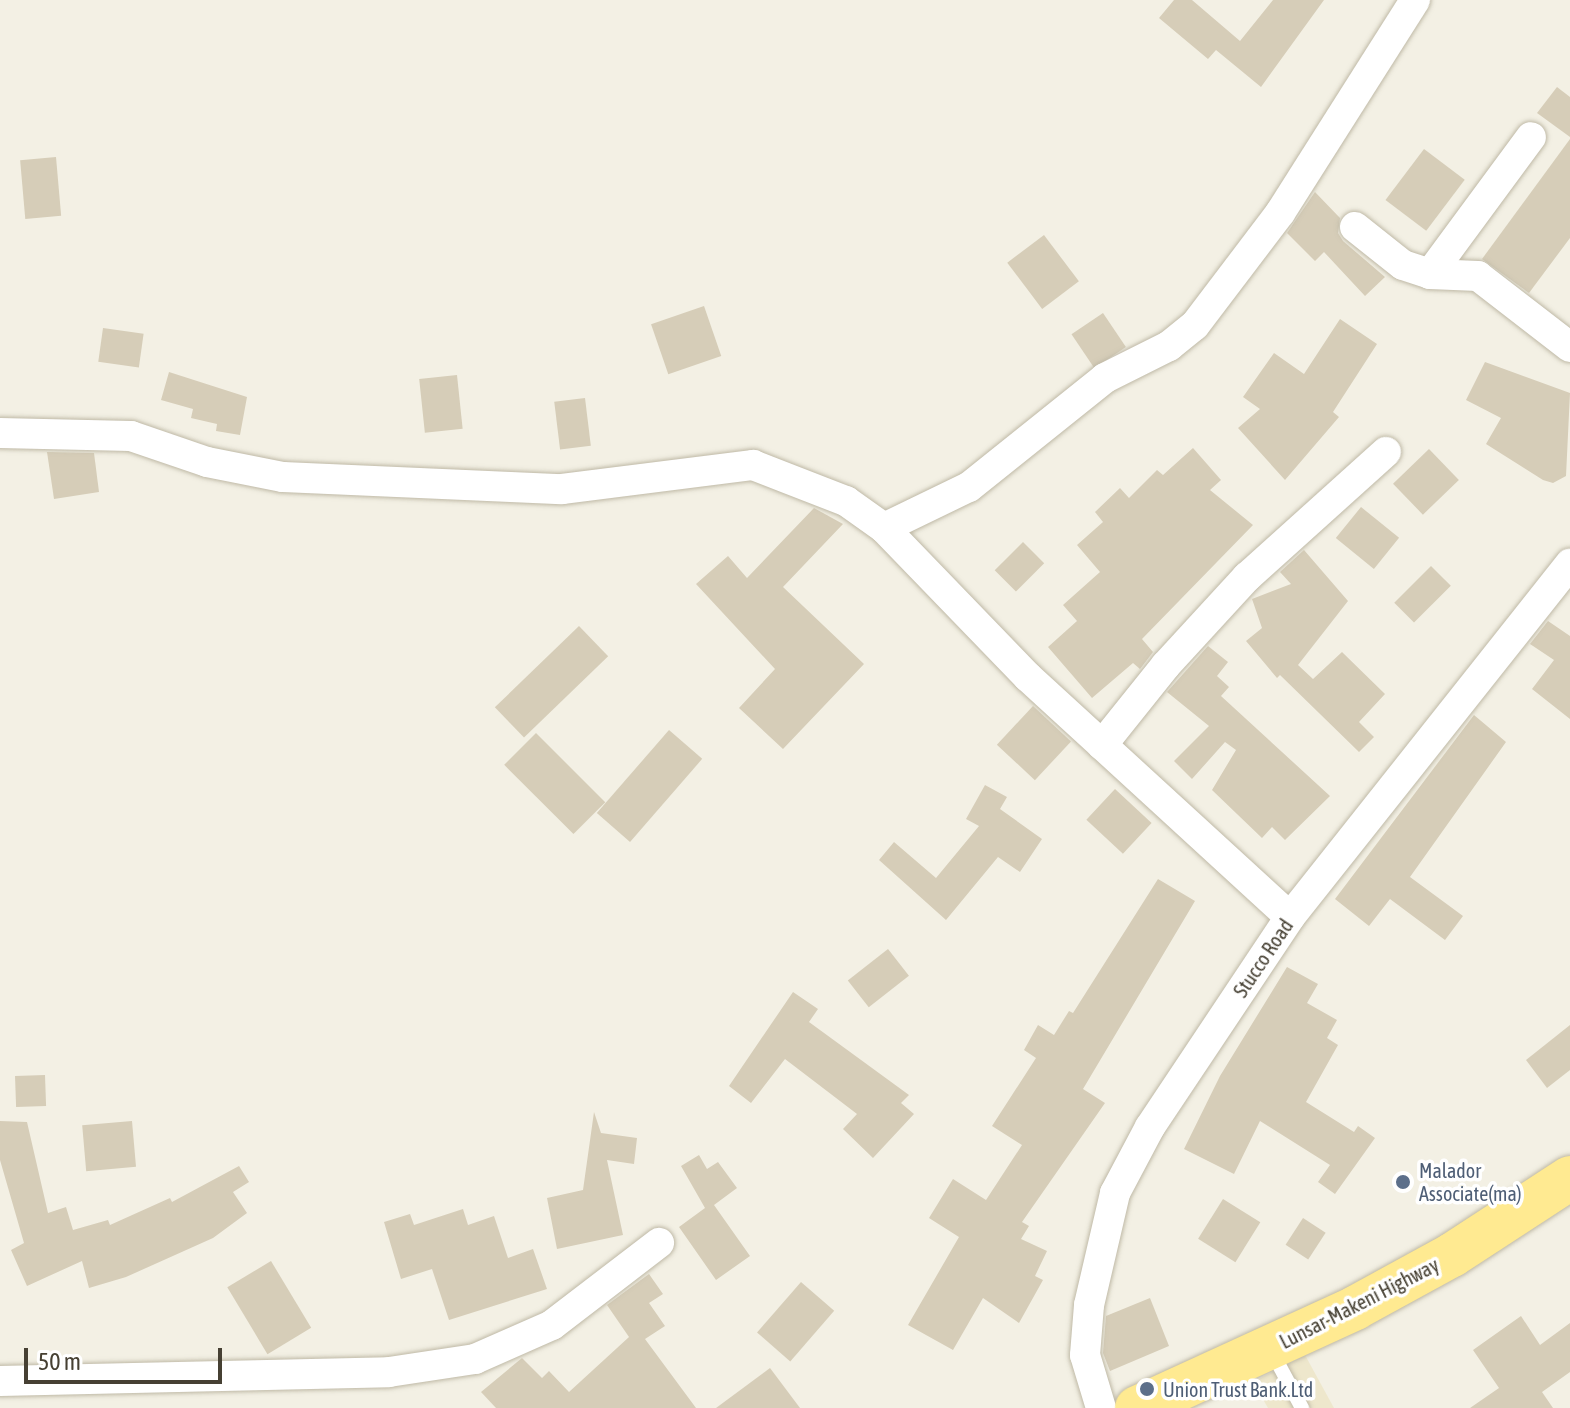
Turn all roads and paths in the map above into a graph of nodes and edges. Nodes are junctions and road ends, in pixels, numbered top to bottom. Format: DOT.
graph roads {
  1 [pos="1415,0"];
  2 [pos="1531,137"];
  3 [pos="1355,227"];
  4 [pos="1430,274"];
  5 [pos="1570,347"];
  6 [pos="0,433"];
  7 [pos="1386,452"];
  8 [pos="884,528"];
  9 [pos="1570,564"];
  10 [pos="1102,745"];
  11 [pos="1290,917"];
  12 [pos="1570,1178"];
  13 [pos="659,1243"];
  14 [pos="1270,1349"];
  15 [pos="0,1381"];
  16 [pos="1101,1408"];
  17 [pos="1137,1408"];
  18 [pos="1302,1408"];
  1 -- 8 [label="street"];
  2 -- 4 [label="street"];
  3 -- 4 [label="street"];
  4 -- 5 [label="street"];
  6 -- 8 [label="street"];
  7 -- 10 [label="street"];
  8 -- 10 [label="street"];
  9 -- 11 [label="street, Stucco Road"];
  10 -- 11 [label="street"];
  11 -- 16 [label="street, Stucco Road"];
  12 -- 14 [label="main road, Lunsar-Makeni Highway"];
  13 -- 15 [label="street"];
  14 -- 17 [label="main road, Lunsar-Makeni Highway"];
  14 -- 18 [label="lane"];
}
